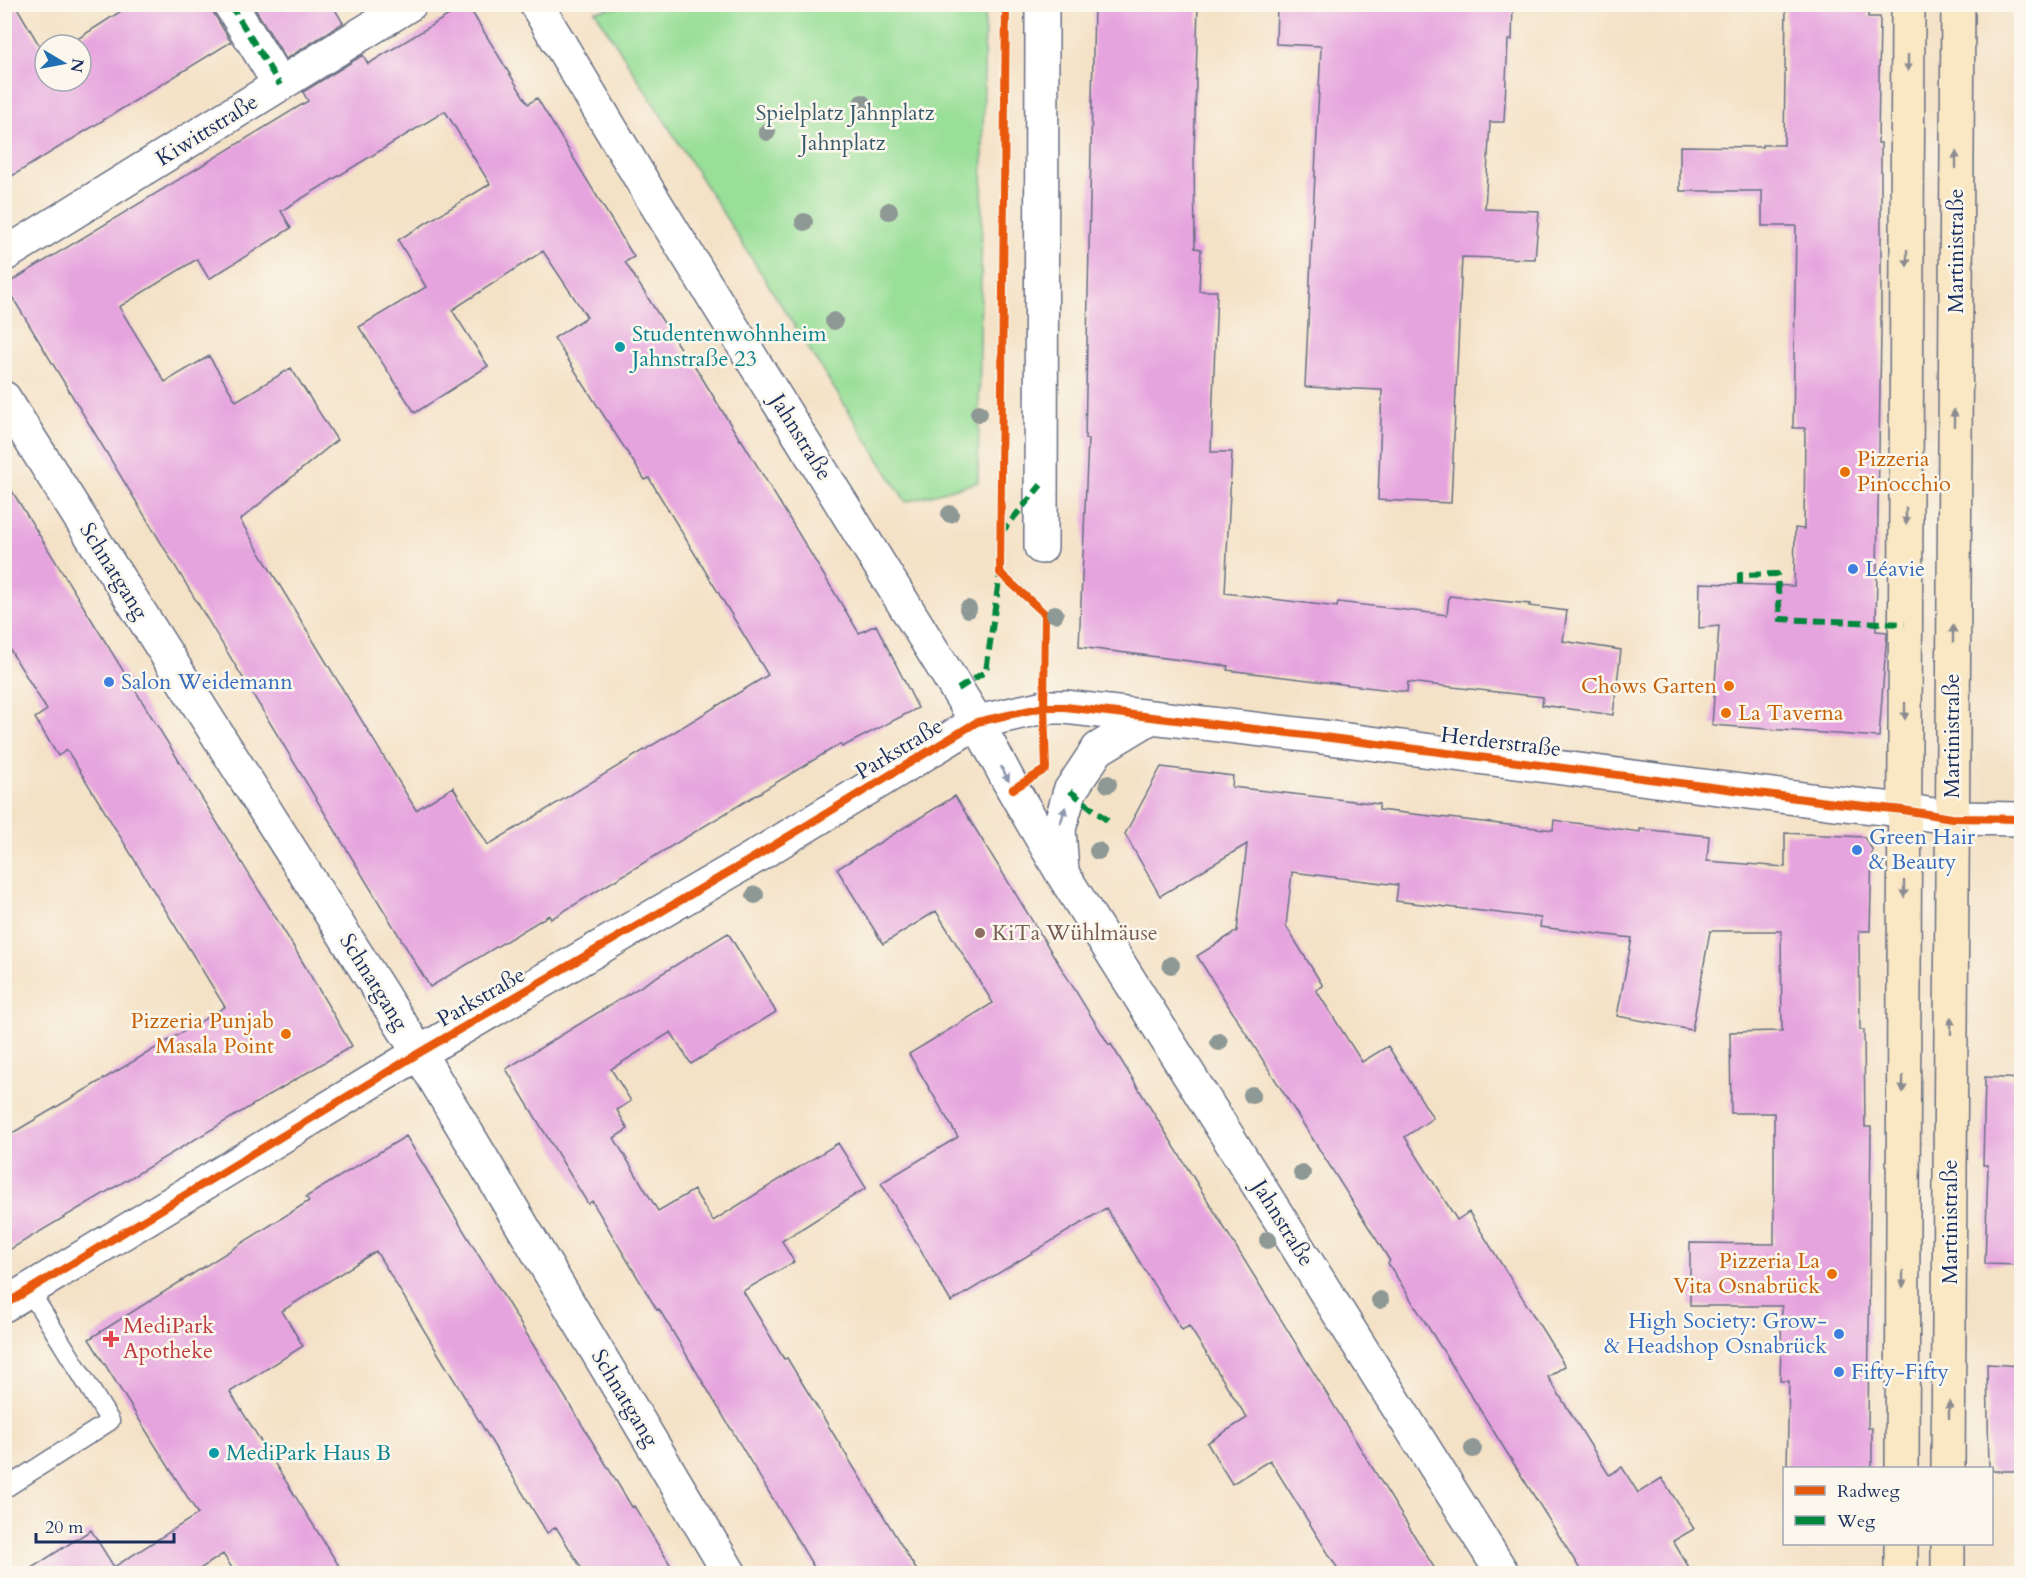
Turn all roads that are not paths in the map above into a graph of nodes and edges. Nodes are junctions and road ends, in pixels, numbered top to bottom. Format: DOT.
graph roads {
  1 [pos="230,4"];
  2 [pos="410,4"];
  3 [pos="536,4"];
  4 [pos="1042,4"];
  5 [pos="1908,4"];
  6 [pos="1958,4"];
  7 [pos="280,85"];
  8 [pos="4,255"];
  9 [pos="4,398"];
  10 [pos="1041,547"];
  11 [pos="1151,717"];
  12 [pos="977,722"];
  13 [pos="1903,810"];
  14 [pos="1952,818"];
  15 [pos="2022,819"];
  16 [pos="1062,873"];
  17 [pos="419,1053"];
  18 [pos="17,1297"];
  19 [pos="1902,1467"];
  20 [pos="1948,1467"];
  21 [pos="4,1489"];
  22 [pos="1901,1545"];
  23 [pos="1948,1545"];
  24 [pos="730,1574"];
  25 [pos="1503,1574"];
  26 [pos="1901,1574"];
  27 [pos="1948,1574"];
  1 -- 7 [label="street"];
  2 -- 7 [label="street, Kiwittstraße"];
  3 -- 12 [label="street, Jahnstraße"];
  4 -- 10 [label="street"];
  5 -- 13 [label="main road, Martinistraße, one-way"];
  14 -- 6 [label="main road, Martinistraße, one-way"];
  7 -- 8 [label="street, Kiwittstraße"];
  9 -- 17 [label="street, Schnatgang"];
  11 -- 12 [label="street, Herderstraße"];
  11 -- 13 [label="street, Herderstraße"];
  16 -- 11 [label="street, Jahnstraße, one-way"];
  12 -- 16 [label="street, Jahnstraße, one-way"];
  12 -- 17 [label="street, Parkstraße"];
  13 -- 14 [label="street, Herderstraße"];
  13 -- 19 [label="main road, Martinistraße, one-way"];
  14 -- 15 [label="street, Herderstraße"];
  20 -- 14 [label="main road, Martinistraße, one-way"];
  16 -- 25 [label="street, Jahnstraße"];
  17 -- 18 [label="street, Parkstraße"];
  17 -- 24 [label="street, Schnatgang"];
  18 -- 21 [label="lane"];
  22 -- 26 [label="main road"];
  23 -- 27 [label="main road"];
}
